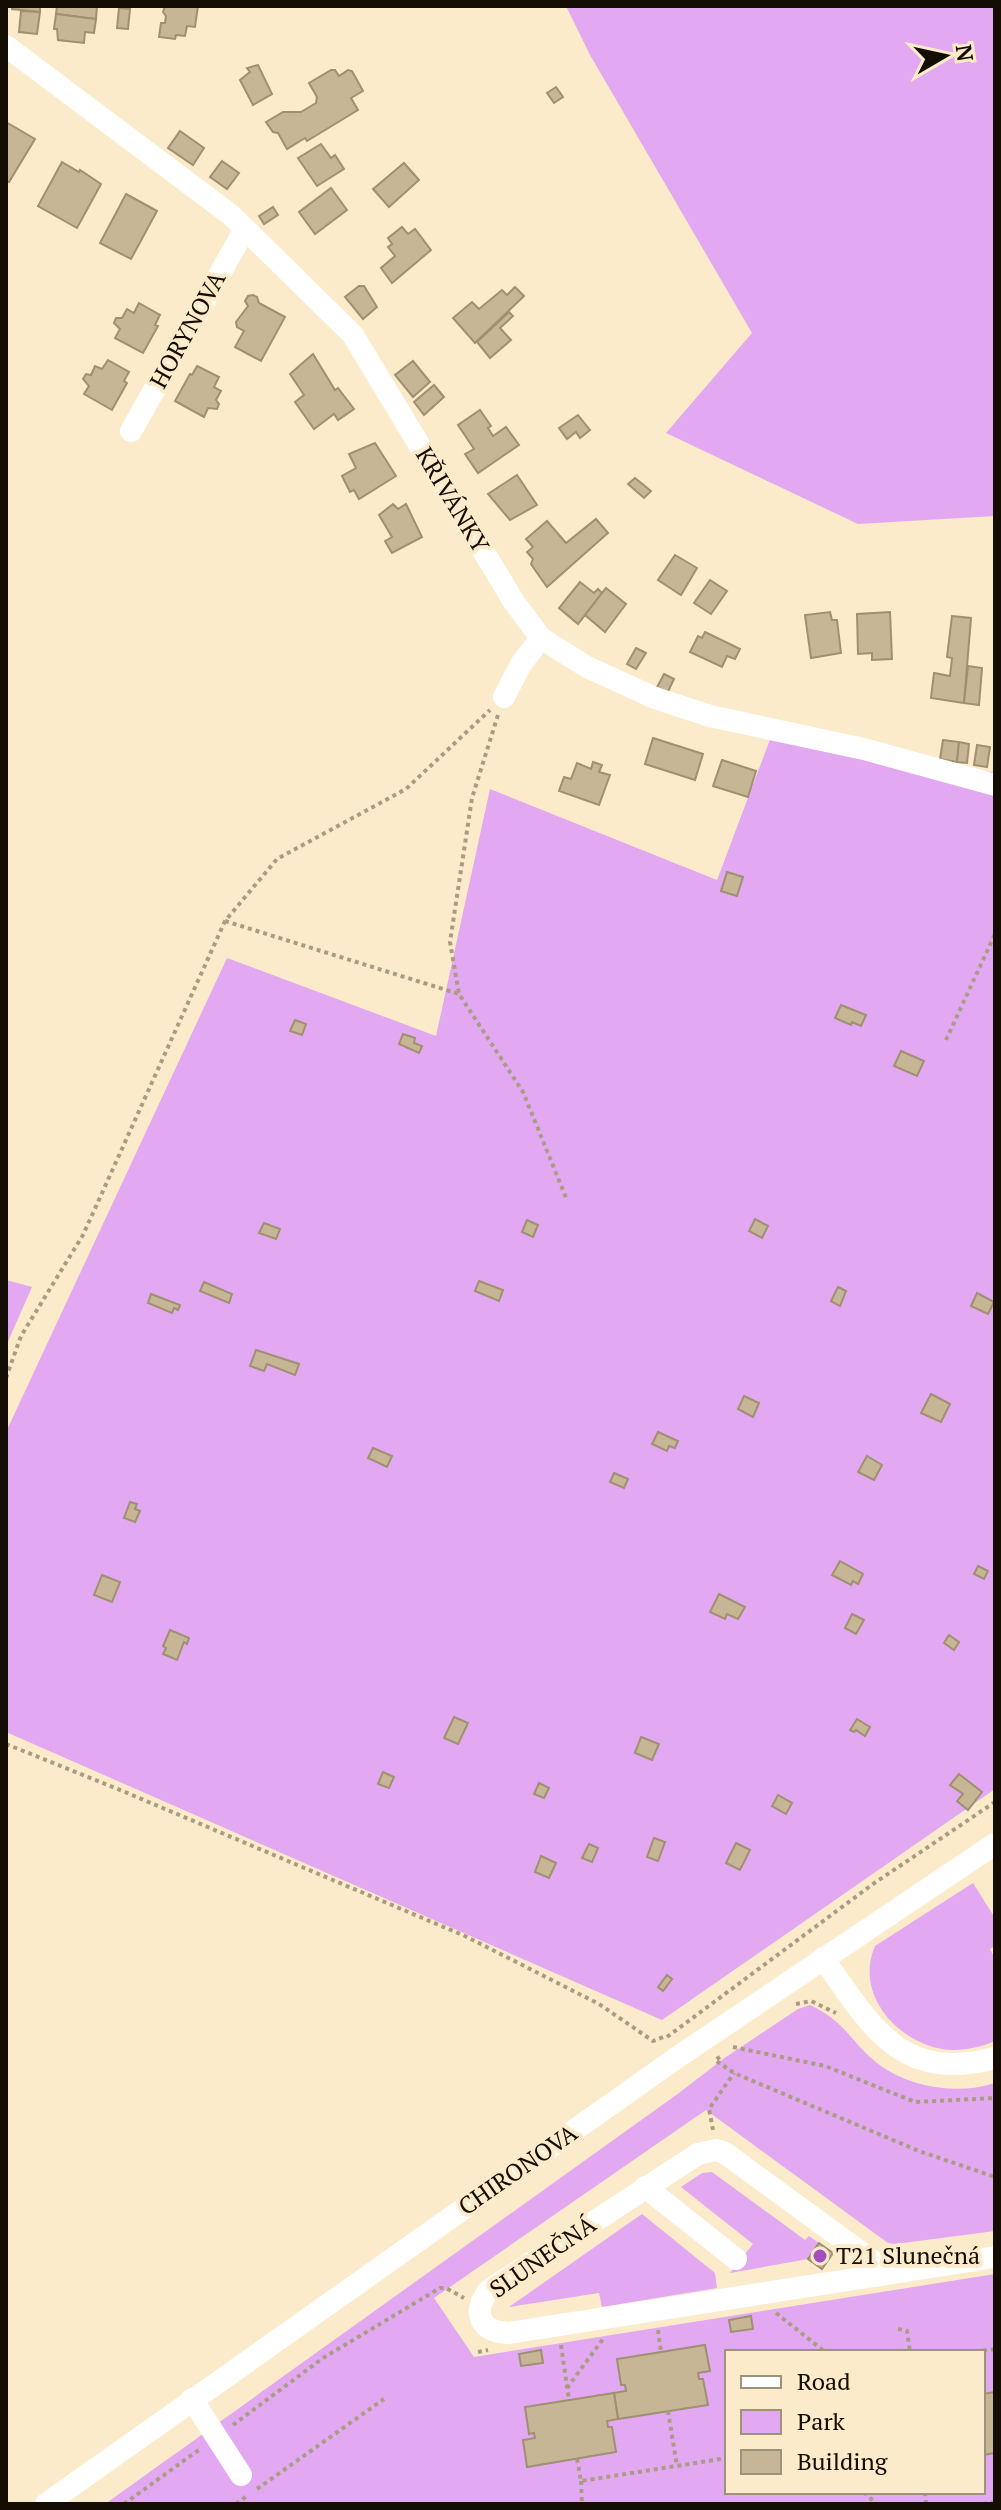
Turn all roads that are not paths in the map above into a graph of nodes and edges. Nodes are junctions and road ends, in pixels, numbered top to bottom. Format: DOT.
graph roads {
  1 [pos="6,46"];
  2 [pos="245,229"];
  3 [pos="131,431"];
  4 [pos="541,638"];
  5 [pos="504,697"];
  6 [pos="995,785"];
  7 [pos="995,1844"];
  8 [pos="823,1958"];
  9 [pos="995,2058"];
  10 [pos="645,2187"];
  11 [pos="995,2257"];
  12 [pos="736,2259"];
  13 [pos="889,2273"];
  14 [pos="192,2399"];
  15 [pos="241,2475"];
  16 [pos="46,2504"];
  1 -- 2 [label="street, KŘIVÁNKY"];
  2 -- 3 [label="street, HORYNOVA"];
  2 -- 4 [label="street, KŘIVÁNKY"];
  4 -- 5 [label="street"];
  4 -- 6 [label="street, KŘIVÁNKY"];
  7 -- 8 [label="street, CHIRONOVA"];
  8 -- 9 [label="street"];
  8 -- 14 [label="street, CHIRONOVA"];
  10 -- 12 [label="street"];
  10 -- 13 [label="street, SLUNEČNÁ"];
  10 -- 13 [label="street, SLUNEČNÁ"];
  11 -- 13 [label="street, SLUNEČNÁ"];
  14 -- 15 [label="street"];
  14 -- 16 [label="street, CHIRONOVA"];
}
